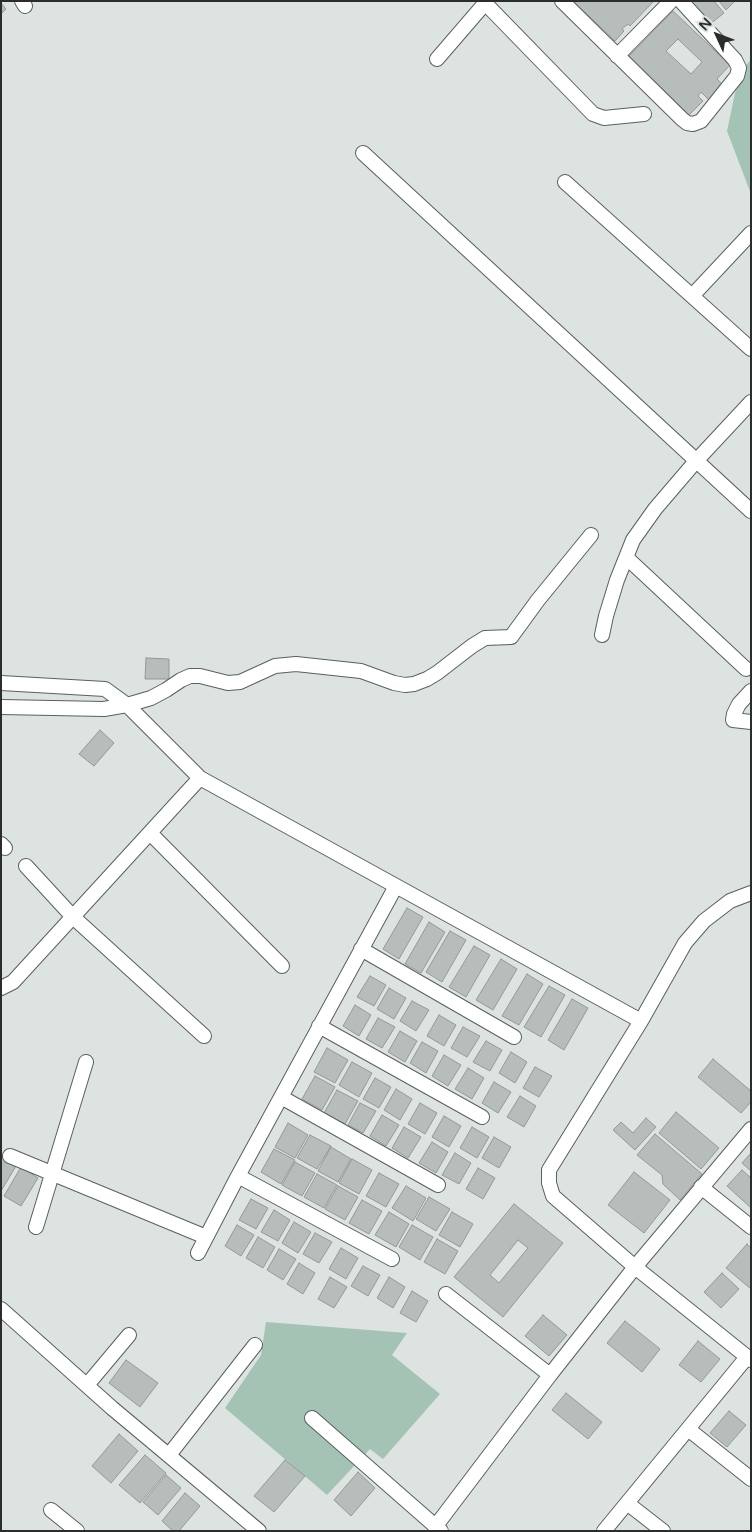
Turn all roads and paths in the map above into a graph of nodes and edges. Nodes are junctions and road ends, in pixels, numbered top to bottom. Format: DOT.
graph roads {
  1 [pos="562,1"];
  2 [pos="671,1"];
  3 [pos="681,1"];
  4 [pos="486,2"];
  5 [pos="617,56"];
  6 [pos="437,59"];
  7 [pos="644,114"];
  8 [pos="363,153"];
  9 [pos="565,182"];
  10 [pos="751,233"];
  11 [pos="692,296"];
  12 [pos="751,349"];
  13 [pos="751,402"];
  14 [pos="696,461"];
  15 [pos="751,511"];
  16 [pos="591,535"];
  17 [pos="627,558"];
  18 [pos="602,635"];
  19 [pos="746,669"];
  20 [pos="1,683"];
  21 [pos="751,691"];
  22 [pos="127,705"];
  23 [pos="1,707"];
  24 [pos="751,722"];
  25 [pos="200,778"];
  26 [pos="150,833"];
  27 [pos="26,866"];
  28 [pos="396,886"];
  29 [pos="751,893"];
  30 [pos="73,917"];
  31 [pos="362,949"];
  32 [pos="282,966"];
  33 [pos="1,988"];
  34 [pos="641,1021"];
  35 [pos="319,1026"];
  36 [pos="204,1036"];
  37 [pos="514,1037"];
  38 [pos="86,1062"];
  39 [pos="281,1097"];
  40 [pos="482,1117"];
  41 [pos="751,1129"];
  42 [pos="10,1156"];
  43 [pos="53,1173"];
  44 [pos="238,1176"];
  45 [pos="438,1185"];
  46 [pos="701,1187"];
  47 [pos="36,1227"];
  48 [pos="751,1227"];
  49 [pos="206,1237"];
  50 [pos="198,1254"];
  51 [pos="392,1259"];
  52 [pos="635,1267"];
  53 [pos="446,1294"];
  54 [pos="2,1311"];
  55 [pos="129,1335"];
  56 [pos="255,1345"];
  57 [pos="749,1358"];
  58 [pos="550,1375"];
  59 [pos="87,1385"];
  60 [pos="312,1418"];
  61 [pos="688,1429"];
  62 [pos="169,1455"];
  63 [pos="751,1479"];
  64 [pos="627,1503"];
  65 [pos="51,1510"];
  66 [pos="438,1529"];
  67 [pos="77,1531"];
  68 [pos="259,1531"];
  69 [pos="604,1531"];
  70 [pos="663,1531"];
  1 -- 5 [label="street"];
  2 -- 5 [label="street"];
  3 -- 5 [label="street"];
  4 -- 6 [label="street"];
  4 -- 7 [label="street"];
  8 -- 14 [label="street"];
  9 -- 11 [label="street"];
  10 -- 11 [label="street"];
  11 -- 12 [label="street"];
  13 -- 14 [label="street"];
  14 -- 15 [label="street"];
  14 -- 17 [label="street"];
  16 -- 22 [label="street"];
  17 -- 18 [label="street"];
  17 -- 19 [label="street"];
  20 -- 22 [label="street"];
  21 -- 24 [label="street"];
  22 -- 23 [label="street"];
  22 -- 25 [label="street"];
  25 -- 26 [label="street"];
  25 -- 28 [label="street"];
  26 -- 30 [label="street"];
  26 -- 32 [label="street"];
  27 -- 30 [label="street"];
  28 -- 31 [label="street"];
  28 -- 34 [label="street"];
  29 -- 34 [label="street"];
  30 -- 33 [label="street"];
  30 -- 36 [label="street"];
  31 -- 35 [label="street"];
  31 -- 37 [label="street"];
  34 -- 52 [label="street"];
  35 -- 39 [label="street"];
  35 -- 40 [label="street"];
  38 -- 43 [label="street"];
  39 -- 44 [label="street"];
  39 -- 45 [label="street"];
  41 -- 46 [label="street"];
  42 -- 43 [label="street"];
  43 -- 47 [label="street"];
  43 -- 49 [label="street"];
  44 -- 49 [label="street"];
  44 -- 51 [label="street"];
  46 -- 48 [label="street"];
  46 -- 52 [label="street"];
  49 -- 50 [label="street"];
  52 -- 57 [label="street"];
  52 -- 58 [label="street"];
  53 -- 58 [label="street"];
  54 -- 59 [label="street"];
  55 -- 59 [label="street"];
  56 -- 62 [label="street"];
  57 -- 61 [label="street"];
  58 -- 66 [label="street"];
  59 -- 62 [label="street"];
  60 -- 66 [label="street"];
  61 -- 63 [label="street"];
  61 -- 64 [label="street"];
  62 -- 68 [label="street"];
  64 -- 69 [label="street"];
  64 -- 70 [label="street"];
  65 -- 67 [label="street"];
}
